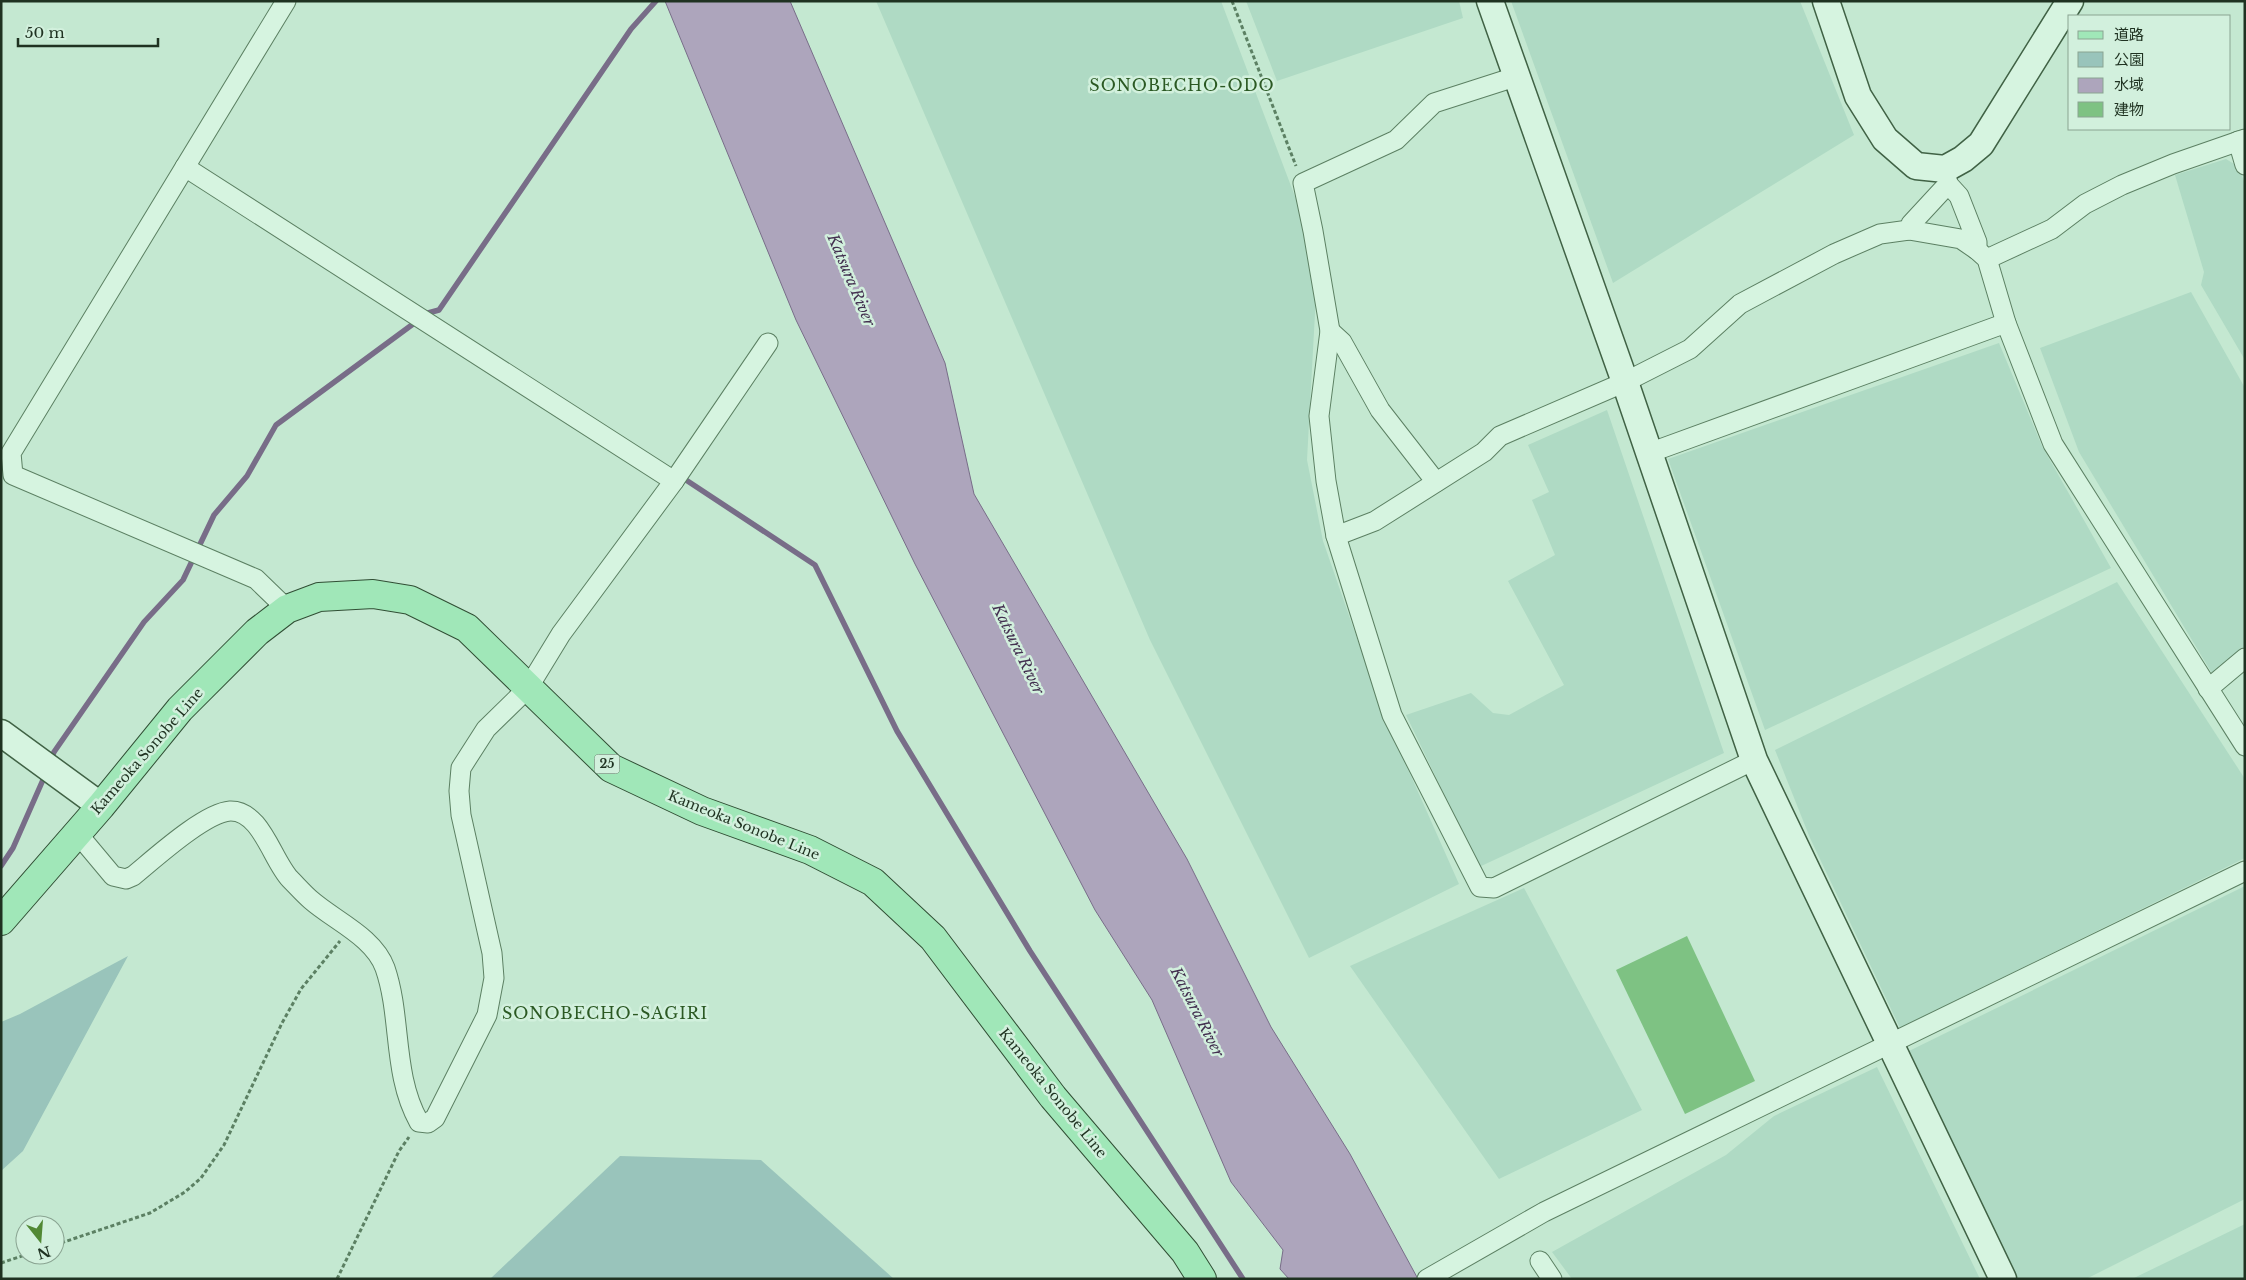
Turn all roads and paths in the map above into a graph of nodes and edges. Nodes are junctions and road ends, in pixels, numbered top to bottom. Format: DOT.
graph roads {
  1 [pos="286,1"];
  2 [pos="1232,1"];
  3 [pos="1490,1"];
  4 [pos="1826,1"];
  5 [pos="2070,1"];
  6 [pos="1518,76"];
  7 [pos="2242,140"];
  8 [pos="2245,165"];
  9 [pos="184,167"];
  10 [pos="1946,177"];
  11 [pos="1303,183"];
  12 [pos="1909,230"];
  13 [pos="1982,254"];
  14 [pos="2006,323"];
  15 [pos="1330,331"];
  16 [pos="768,343"];
  17 [pos="1625,382"];
  18 [pos="1649,453"];
  19 [pos="674,481"];
  20 [pos="1436,482"];
  21 [pos="1336,536"];
  22 [pos="287,609"];
  23 [pos="2245,658"];
  24 [pos="528,688"];
  25 [pos="2208,689"];
  26 [pos="1,734"];
  27 [pos="2245,746"];
  28 [pos="1754,760"];
  29 [pos="101,806"];
  30 [pos="77,833"];
  31 [pos="2245,871"];
  32 [pos="1,921"];
  33 [pos="350,929"];
  34 [pos="1890,1043"];
  35 [pos="419,1122"];
  36 [pos="65,1242"];
  37 [pos="15,1258"];
  38 [pos="1540,1261"];
  39 [pos="1,1263"];
  40 [pos="337,1279"];
  41 [pos="1202,1279"];
  42 [pos="1427,1279"];
  43 [pos="1552,1279"];
  44 [pos="2003,1279"];
  1 -- 9 [label="street"];
  2 -- 11 [label="path"];
  3 -- 6 [label="street"];
  4 -- 10 [label="street"];
  5 -- 10 [label="street"];
  6 -- 11 [label="street"];
  6 -- 17 [label="street"];
  7 -- 8 [label="street"];
  7 -- 13 [label="street"];
  9 -- 19 [label="street"];
  9 -- 22 [label="street"];
  10 -- 12 [label="street"];
  10 -- 13 [label="street"];
  11 -- 15 [label="street"];
  12 -- 13 [label="street"];
  12 -- 17 [label="street"];
  13 -- 14 [label="street"];
  14 -- 18 [label="street"];
  14 -- 25 [label="street"];
  15 -- 20 [label="street"];
  15 -- 21 [label="street"];
  16 -- 19 [label="street"];
  17 -- 18 [label="street"];
  17 -- 20 [label="street"];
  18 -- 28 [label="street"];
  19 -- 24 [label="street"];
  20 -- 21 [label="street"];
  21 -- 28 [label="street"];
  22 -- 24 [label="main road, Kameoka Sonobe Line / 25"];
  22 -- 29 [label="main road, Kameoka Sonobe Line / 25"];
  23 -- 25 [label="street"];
  24 -- 35 [label="street"];
  24 -- 41 [label="main road, Kameoka Sonobe Line / 25"];
  25 -- 27 [label="street"];
  26 -- 29 [label="street"];
  28 -- 34 [label="street"];
  29 -- 30 [label="main road, Kameoka Sonobe Line / 25"];
  30 -- 32 [label="main road, Kameoka Sonobe Line / 25"];
  30 -- 33 [label="street"];
  31 -- 34 [label="street"];
  33 -- 35 [label="street"];
  33 -- 36 [label="path"];
  34 -- 42 [label="street"];
  34 -- 44 [label="street"];
  35 -- 40 [label="path"];
  37 -- 39 [label="path"];
  38 -- 43 [label="street"];
}
